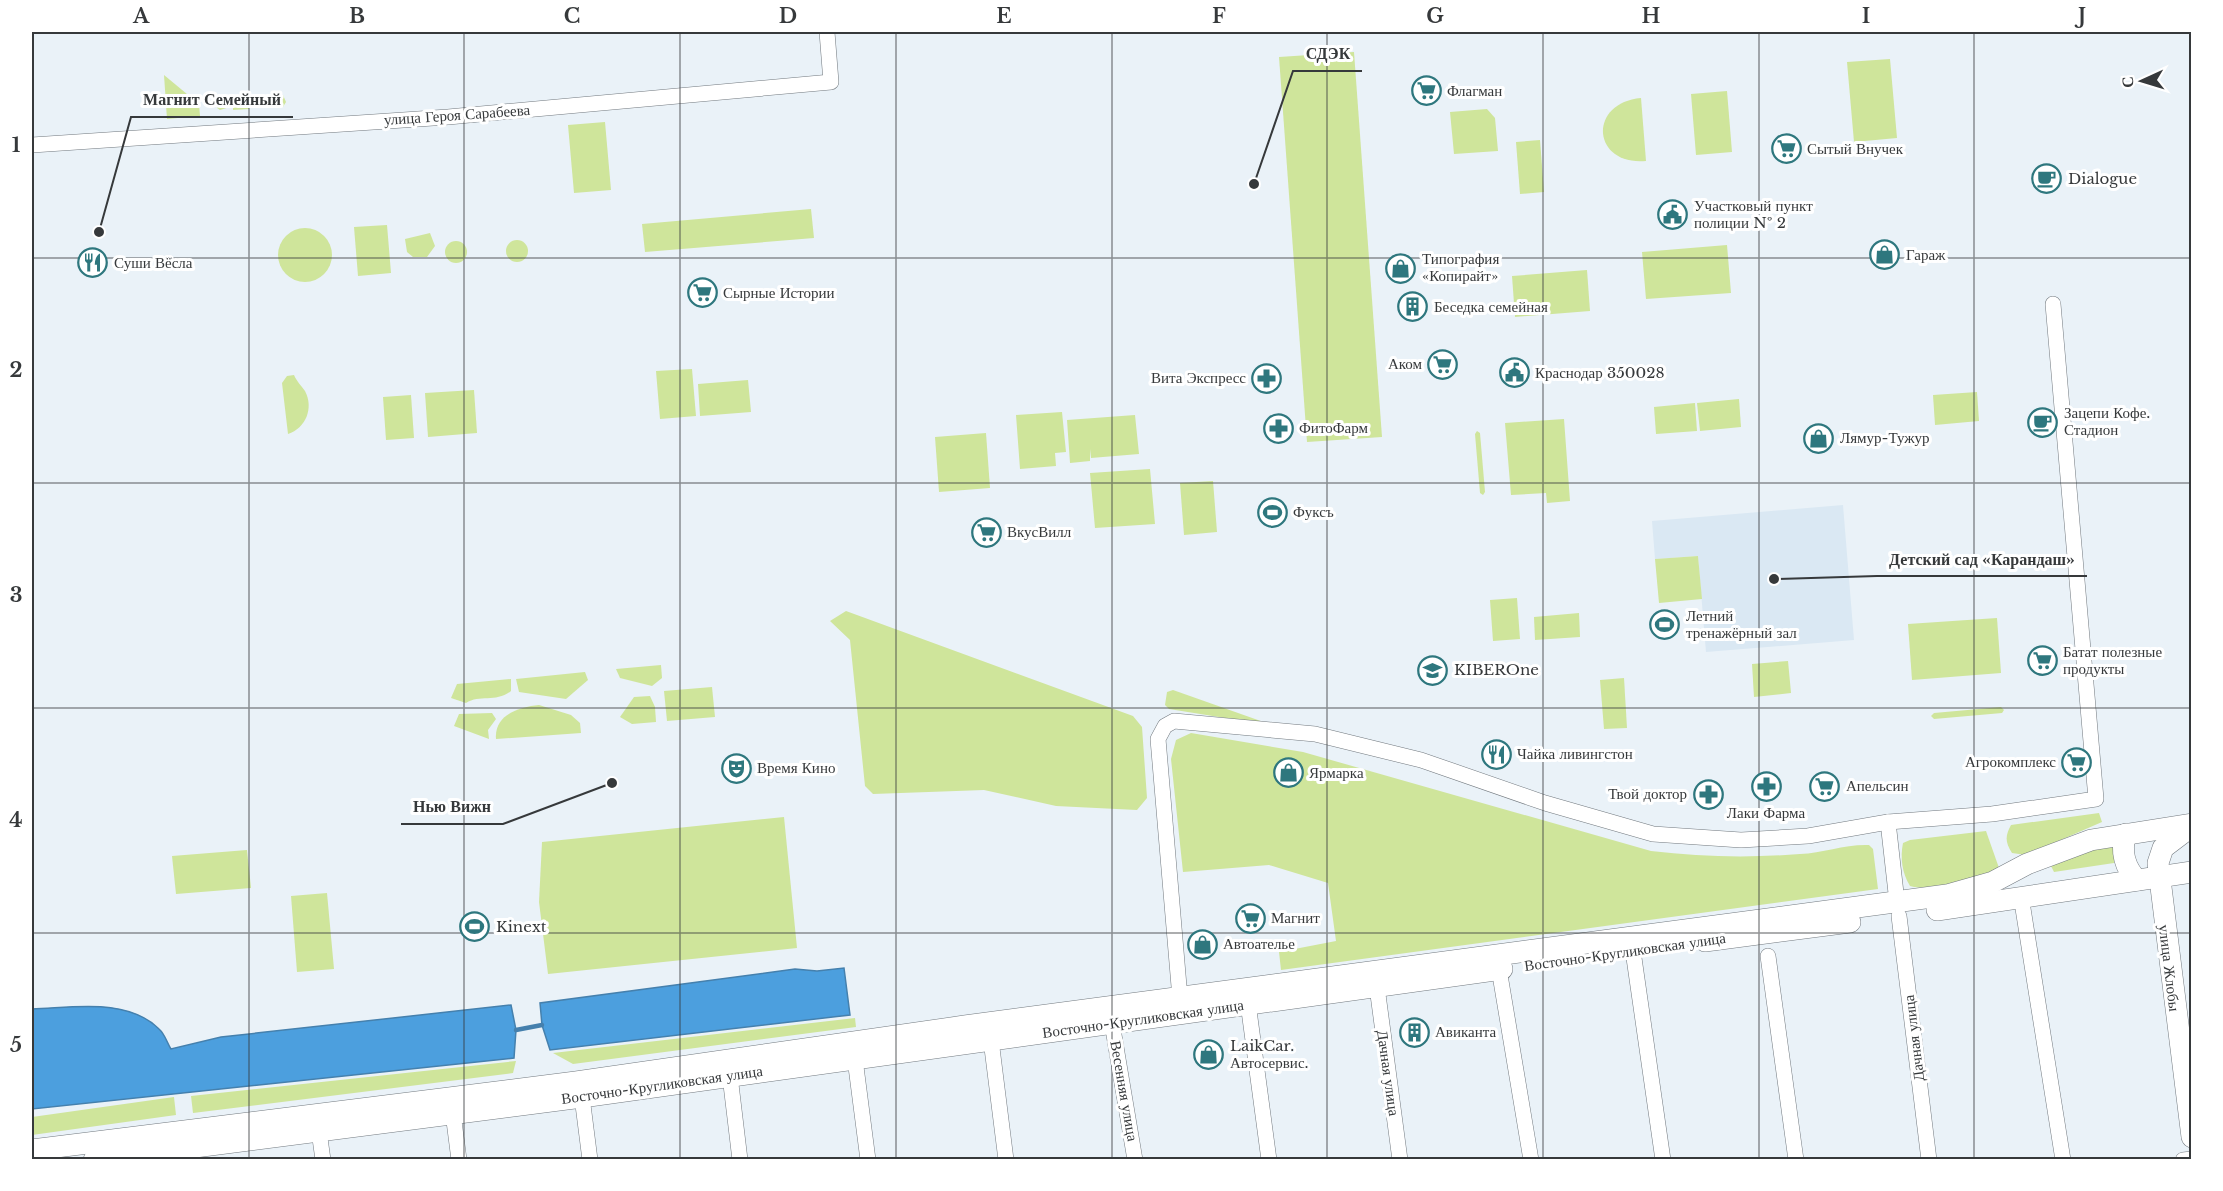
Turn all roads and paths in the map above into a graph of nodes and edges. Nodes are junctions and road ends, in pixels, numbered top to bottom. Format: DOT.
graph roads {
  1 [pos="827,32"];
  2 [pos="32,145"];
  3 [pos="2053,304"];
  4 [pos="1888,822"];
  5 [pos="2192,825"];
  6 [pos="2126,834"];
  7 [pos="2190,872"];
  8 [pos="2158,877"];
  9 [pos="2137,880"];
  10 [pos="2021,896"];
  11 [pos="1891,907"];
  12 [pos="1633,951"];
  13 [pos="1768,956"];
  14 [pos="1499,969"];
  15 [pos="1377,987"];
  16 [pos="1180,998"];
  17 [pos="1248,1004"];
  18 [pos="1112,1023"];
  19 [pos="991,1040"];
  20 [pos="855,1059"];
  21 [pos="2192,1071"];
  22 [pos="730,1076"];
  23 [pos="582,1097"];
  24 [pos="453,1113"];
  25 [pos="319,1131"];
  26 [pos="2192,1137"];
  27 [pos="32,1150"];
  28 [pos="187,1153"];
  29 [pos="2192,1159"];
  30 [pos="94,1160"];
  31 [pos="323,1160"];
  32 [pos="459,1160"];
  33 [pos="590,1160"];
  34 [pos="740,1160"];
  35 [pos="868,1160"];
  36 [pos="1006,1160"];
  37 [pos="1135,1160"];
  38 [pos="1269,1160"];
  39 [pos="1400,1160"];
  40 [pos="1532,1160"];
  41 [pos="1664,1160"];
  42 [pos="1796,1160"];
  43 [pos="1929,1160"];
  44 [pos="2063,1160"];
  45 [pos="2183,1160"];
  1 -- 2 [label="street, улица Героя Сарабеева"];
  3 -- 4 [label="street"];
  4 -- 11 [label="street, Дачная улица"];
  4 -- 16 [label="street"];
  5 -- 6 [label="main road"];
  5 -- 8 [label="main road, улица Жлобы"];
  6 -- 9 [label="main road"];
  6 -- 11 [label="main road"];
  7 -- 8 [label="main road, Восточно-Кругликовская улица"];
  7 -- 21 [label="main road, улица Жлобы"];
  8 -- 9 [label="main road, Восточно-Кругликовская улица"];
  8 -- 26 [label="main road, улица Жлобы"];
  9 -- 10 [label="main road, Восточно-Кругликовская улица"];
  10 -- 11 [label="main road, Восточно-Кругликовская улица"];
  10 -- 44 [label="street"];
  11 -- 12 [label="main road, Восточно-Кругликовская улица"];
  11 -- 16 [label="main road, Восточно-Кругликовская улица"];
  11 -- 43 [label="street, Дачная улица"];
  12 -- 14 [label="main road, Восточно-Кругликовская улица"];
  12 -- 41 [label="street"];
  13 -- 42 [label="street"];
  14 -- 15 [label="main road, Восточно-Кругликовская улица"];
  14 -- 40 [label="street"];
  15 -- 17 [label="main road, Восточно-Кругликовская улица"];
  15 -- 39 [label="street, Дачная улица"];
  16 -- 27 [label="main road, Восточно-Кругликовская улица"];
  17 -- 18 [label="main road, Восточно-Кругликовская улица"];
  17 -- 38 [label="street"];
  18 -- 19 [label="main road, Восточно-Кругликовская улица"];
  18 -- 37 [label="street, Весенняя улица"];
  19 -- 20 [label="main road, Восточно-Кругликовская улица"];
  19 -- 36 [label="street"];
  20 -- 22 [label="main road, Восточно-Кругликовская улица"];
  20 -- 35 [label="street"];
  22 -- 23 [label="main road, Восточно-Кругликовская улица"];
  22 -- 34 [label="street"];
  23 -- 24 [label="main road, Восточно-Кругликовская улица"];
  23 -- 33 [label="street"];
  24 -- 25 [label="main road, Восточно-Кругликовская улица"];
  24 -- 32 [label="street"];
  25 -- 28 [label="main road, Восточно-Кругликовская улица"];
  25 -- 31 [label="street"];
  28 -- 30 [label="main road, Восточно-Кругликовская улица"];
  29 -- 45 [label="street"];
}
